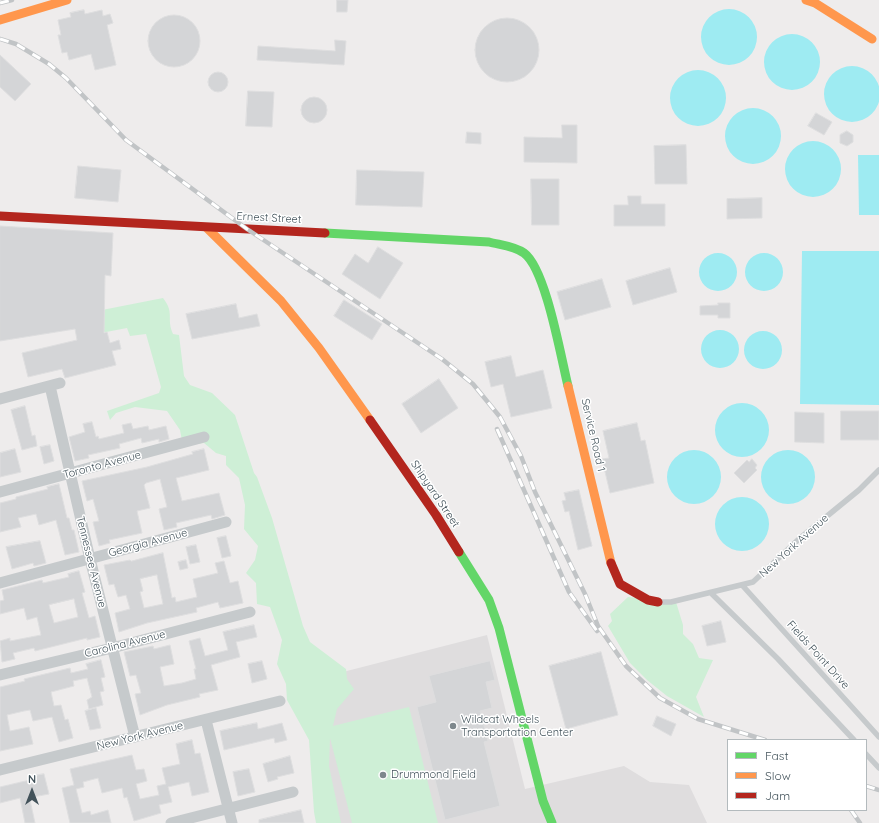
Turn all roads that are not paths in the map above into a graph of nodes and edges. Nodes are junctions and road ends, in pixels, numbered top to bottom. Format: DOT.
graph roads {
  1 [pos="67,0"];
  2 [pos="806,0"];
  3 [pos="0,20"];
  4 [pos="872,38"];
  5 [pos="0,216"];
  6 [pos="207,228"];
  7 [pos="532,260"];
  8 [pos="0,399"];
  9 [pos="204,437"];
  10 [pos="879,470"];
  11 [pos="70,474"];
  12 [pos="0,492"];
  13 [pos="226,522"];
  14 [pos="90,559"];
  15 [pos="0,583"];
  16 [pos="742,585"];
  17 [pos="711,593"];
  18 [pos="648,600"];
  19 [pos="658,602"];
  20 [pos="250,612"];
  21 [pos="112,648"];
  22 [pos="0,675"];
  23 [pos="280,700"];
  24 [pos="206,720"];
  25 [pos="135,737"];
  26 [pos="879,737"];
  27 [pos="853,739"];
  28 [pos="867,755"];
  29 [pos="879,768"];
  30 [pos="0,770"];
  31 [pos="293,792"];
  32 [pos="229,809"];
  33 [pos="171,823"];
  34 [pos="232,823"];
  35 [pos="552,823"];
  1 -- 3 [label="street"];
  2 -- 4 [label="street"];
  5 -- 6 [label="street, Ernest Street"];
  6 -- 7 [label="street, Ernest Street"];
  6 -- 35 [label="street, Shipyard Street"];
  7 -- 18 [label="street, Service Road 1"];
  8 -- 11 [label="street, Tennessee Avenue"];
  9 -- 11 [label="street, Toronto Avenue"];
  10 -- 16 [label="lane, New York Avenue"];
  11 -- 12 [label="street, Toronto Avenue"];
  11 -- 14 [label="street, Tennessee Avenue"];
  13 -- 14 [label="street, Georgia Avenue"];
  14 -- 15 [label="street, Georgia Avenue"];
  14 -- 21 [label="street, Tennessee Avenue"];
  16 -- 17 [label="lane, New York Avenue"];
  16 -- 26 [label="lane, Fields Point Drive"];
  17 -- 19 [label="lane, New York Avenue"];
  17 -- 27 [label="lane"];
  18 -- 19 [label="street, New York Avenue"];
  20 -- 21 [label="street, Carolina Avenue"];
  21 -- 22 [label="street, Carolina Avenue"];
  21 -- 25 [label="street, Tennessee Avenue"];
  23 -- 24 [label="street, New York Avenue"];
  24 -- 25 [label="street, New York Avenue"];
  24 -- 32 [label="street"];
  25 -- 30 [label="street, New York Avenue"];
  28 -- 29 [label="lane"];
  31 -- 32 [label="street"];
  32 -- 33 [label="street"];
  32 -- 34 [label="street"];
}
